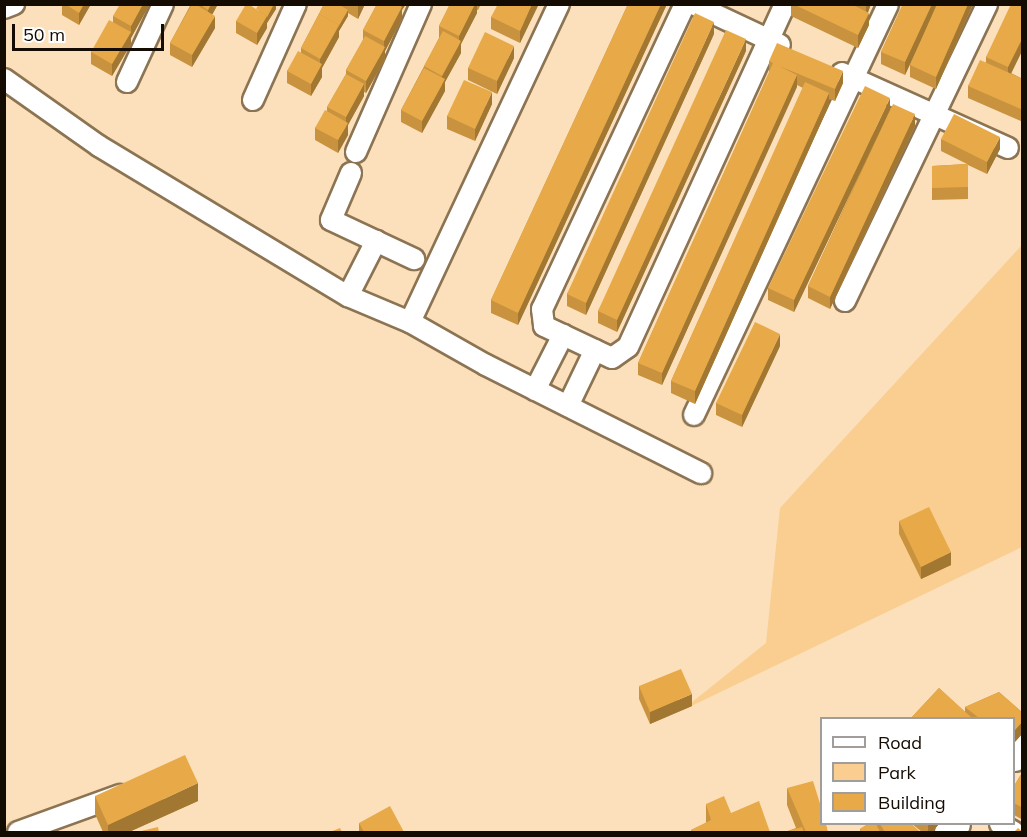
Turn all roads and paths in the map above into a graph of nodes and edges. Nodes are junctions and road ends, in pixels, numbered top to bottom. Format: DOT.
graph roads {
  1 [pos="15,4"];
  2 [pos="163,4"];
  3 [pos="296,4"];
  4 [pos="421,4"];
  5 [pos="559,4"];
  6 [pos="685,4"];
  7 [pos="693,4"];
  8 [pos="785,4"];
  9 [pos="888,4"];
  10 [pos="987,4"];
  11 [pos="4,8"];
  12 [pos="769,40"];
  13 [pos="801,54"];
  14 [pos="822,63"];
  15 [pos="853,78"];
  16 [pos="4,79"];
  17 [pos="127,82"];
  18 [pos="254,100"];
  19 [pos="934,114"];
  20 [pos="1008,148"];
  21 [pos="356,152"];
  22 [pos="351,173"];
  23 [pos="376,241"];
  24 [pos="414,259"];
  25 [pos="348,297"];
  26 [pos="845,301"];
  27 [pos="411,322"];
  28 [pos="563,335"];
  29 [pos="596,350"];
  30 [pos="535,390"];
  31 [pos="568,406"];
  32 [pos="694,415"];
  33 [pos="701,473"];
  34 [pos="133,790"];
  35 [pos="18,832"];
  1 -- 11 [label="street"];
  2 -- 17 [label="street"];
  3 -- 18 [label="street"];
  4 -- 21 [label="street"];
  5 -- 27 [label="street"];
  6 -- 28 [label="street"];
  7 -- 12 [label="street"];
  8 -- 12 [label="street"];
  9 -- 15 [label="street"];
  10 -- 19 [label="street"];
  12 -- 13 [label="street"];
  12 -- 29 [label="street"];
  14 -- 15 [label="street"];
  15 -- 19 [label="street"];
  15 -- 32 [label="street"];
  16 -- 25 [label="street"];
  19 -- 20 [label="street"];
  19 -- 26 [label="street"];
  22 -- 23 [label="street"];
  23 -- 24 [label="street"];
  23 -- 25 [label="street"];
  25 -- 27 [label="street"];
  27 -- 30 [label="street"];
  28 -- 29 [label="street"];
  28 -- 30 [label="street"];
  29 -- 31 [label="street"];
  30 -- 31 [label="street"];
  31 -- 33 [label="street"];
  34 -- 35 [label="street"];
}
